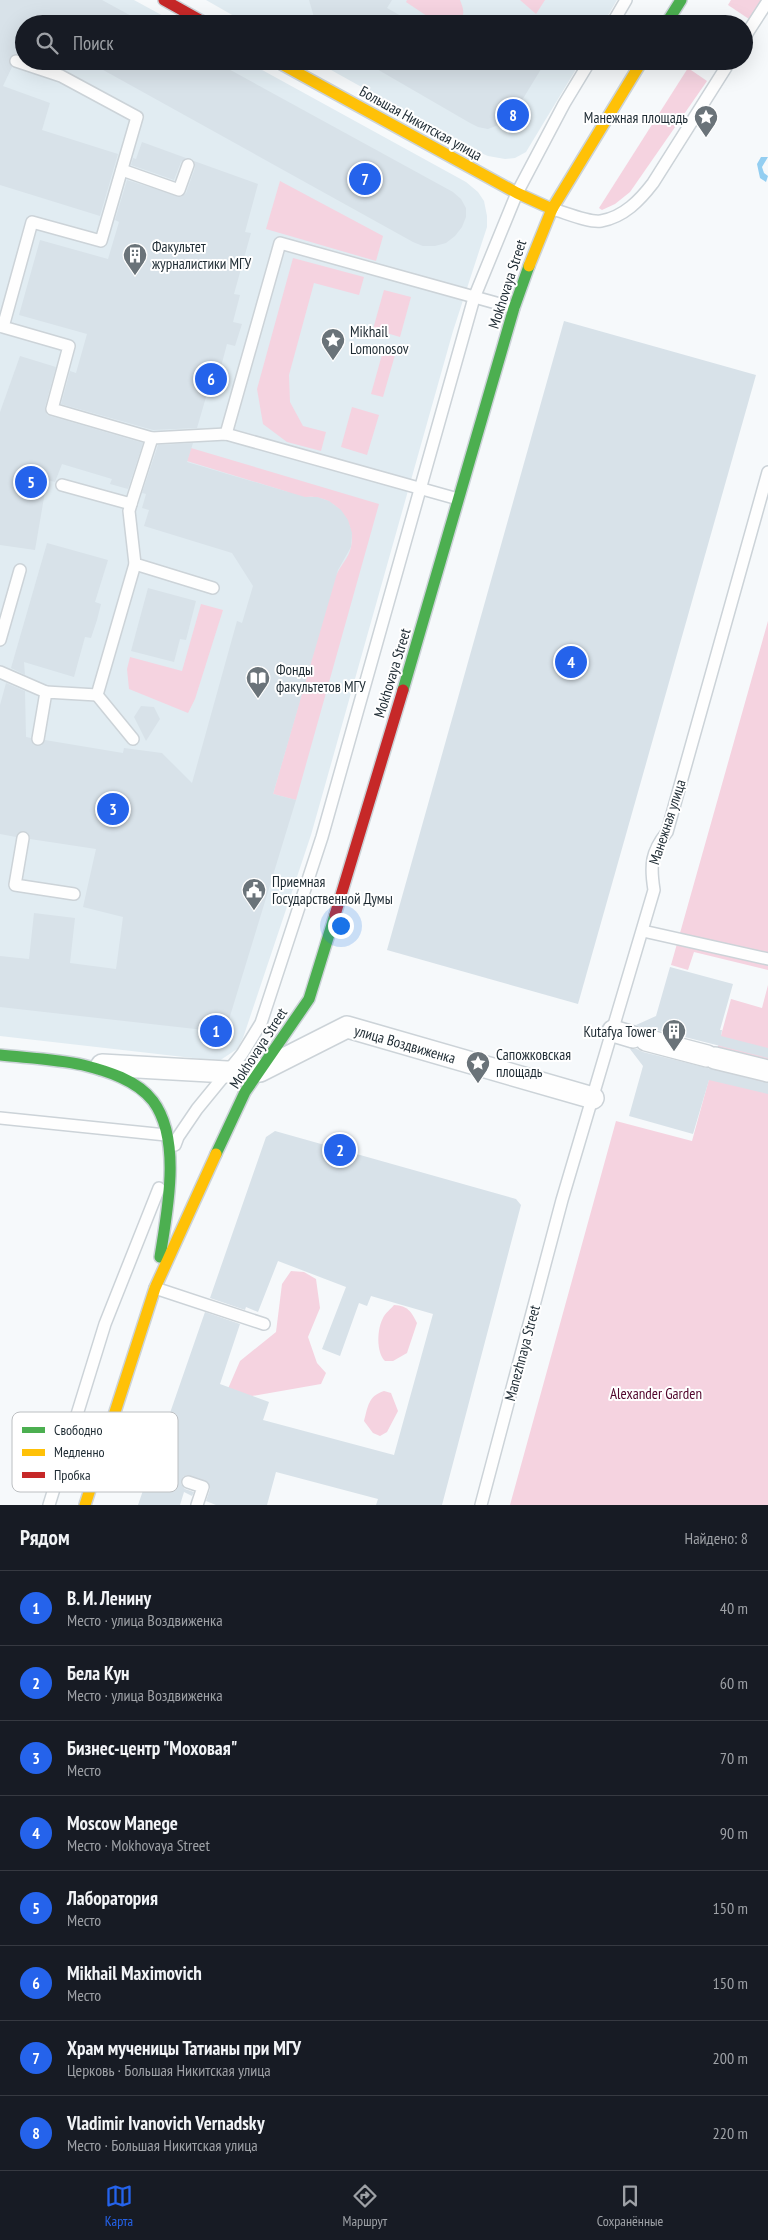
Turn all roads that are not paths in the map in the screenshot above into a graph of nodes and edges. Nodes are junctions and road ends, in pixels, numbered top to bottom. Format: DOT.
graph roads {
  1 [pos="164,0"];
  2 [pos="626,0"];
  3 [pos="681,0"];
  4 [pos="768,1"];
  5 [pos="192,15"];
  6 [pos="617,15"];
  7 [pos="672,15"];
  8 [pos="753,24"];
  9 [pos="42,70"];
  10 [pos="292,70"];
  11 [pos="585,70"];
  12 [pos="636,70"];
  13 [pos="724,70"];
  14 [pos="188,164"];
  15 [pos="122,170"];
  16 [pos="517,193"];
  17 [pos="552,209"];
  18 [pos="474,298"];
  19 [pos="514,308"];
  20 [pos="226,434"];
  21 [pos="152,438"];
  22 [pos="768,472"];
  23 [pos="62,485"];
  24 [pos="421,489"];
  25 [pos="458,499"];
  26 [pos="131,504"];
  27 [pos="135,564"];
  28 [pos="20,570"];
  29 [pos="213,588"];
  30 [pos="0,640"];
  31 [pos="0,672"];
  32 [pos="46,692"];
  33 [pos="97,695"];
  34 [pos="38,739"];
  35 [pos="133,739"];
  36 [pos="23,838"];
  37 [pos="74,894"];
  38 [pos="643,931"];
  39 [pos="768,959"];
  40 [pos="631,1036"];
  41 [pos="0,1055"];
  42 [pos="73,1064"];
  43 [pos="260,1071"];
  44 [pos="768,1071"];
  45 [pos="227,1072"];
  46 [pos="593,1098"];
  47 [pos="0,1118"];
  48 [pos="166,1135"];
  49 [pos="170,1160"];
  50 [pos="155,1288"];
  51 [pos="264,1324"];
  52 [pos="78,1412"];
  53 [pos="115,1412"];
  54 [pos="188,1482"];
  55 [pos="53,1492"];
  56 [pos="89,1492"];
  57 [pos="49,1505"];
  58 [pos="85,1505"];
  59 [pos="197,1505"];
  60 [pos="481,1505"];
  1 -- 5 [label="main road"];
  2 -- 6 [label="lane"];
  3 -- 7 [label="main road"];
  4 -- 8 [label="lane"];
  9 -- 15 [label="lane"];
  10 -- 16 [label="main road, Большая Никитская улица"];
  11 -- 16 [label="lane"];
  12 -- 17 [label="main road, Mokhovaya Street"];
  13 -- 17 [label="lane"];
  14 -- 15 [label="lane"];
  15 -- 21 [label="lane"];
  16 -- 17 [label="main road, Большая Никитская улица"];
  16 -- 18 [label="lane"];
  17 -- 19 [label="main road, Mokhovaya Street"];
  18 -- 19 [label="lane"];
  18 -- 20 [label="lane"];
  18 -- 24 [label="lane"];
  19 -- 25 [label="main road, Mokhovaya Street"];
  20 -- 21 [label="lane"];
  20 -- 24 [label="lane"];
  21 -- 26 [label="lane"];
  22 -- 38 [label="lane, Манежная улица"];
  23 -- 26 [label="lane"];
  24 -- 25 [label="lane"];
  24 -- 45 [label="lane"];
  25 -- 43 [label="main road, Mokhovaya Street"];
  26 -- 27 [label="lane"];
  27 -- 29 [label="lane"];
  27 -- 33 [label="lane"];
  28 -- 30 [label="lane"];
  31 -- 32 [label="lane"];
  32 -- 33 [label="lane"];
  32 -- 34 [label="lane"];
  33 -- 35 [label="lane"];
  36 -- 37 [label="lane"];
  38 -- 39 [label="lane"];
  38 -- 40 [label="lane, Манежная улица"];
  40 -- 44 [label="street"];
  40 -- 46 [label="lane, Манежная улица"];
  41 -- 42 [label="main road, Mokhovaya Street"];
  42 -- 45 [label="street, улица Воздвиженка"];
  42 -- 48 [label="main road, Mokhovaya Street"];
  43 -- 45 [label="street, улица Воздвиженка"];
  43 -- 46 [label="street, улица Воздвиженка"];
  43 -- 50 [label="main road, Mokhovaya Street"];
  45 -- 49 [label="lane"];
  46 -- 60 [label="lane, Манежная улица"];
  47 -- 48 [label="lane"];
  48 -- 49 [label="main road, Mokhovaya Street"];
  49 -- 50 [label="main road, Mokhovaya Street"];
  49 -- 52 [label="lane"];
  50 -- 51 [label="lane"];
  50 -- 53 [label="main road, Mokhovaya Street"];
  54 -- 59 [label="lane"];
  55 -- 57 [label="lane"];
  56 -- 58 [label="main road, Mokhovaya Street"];
}
